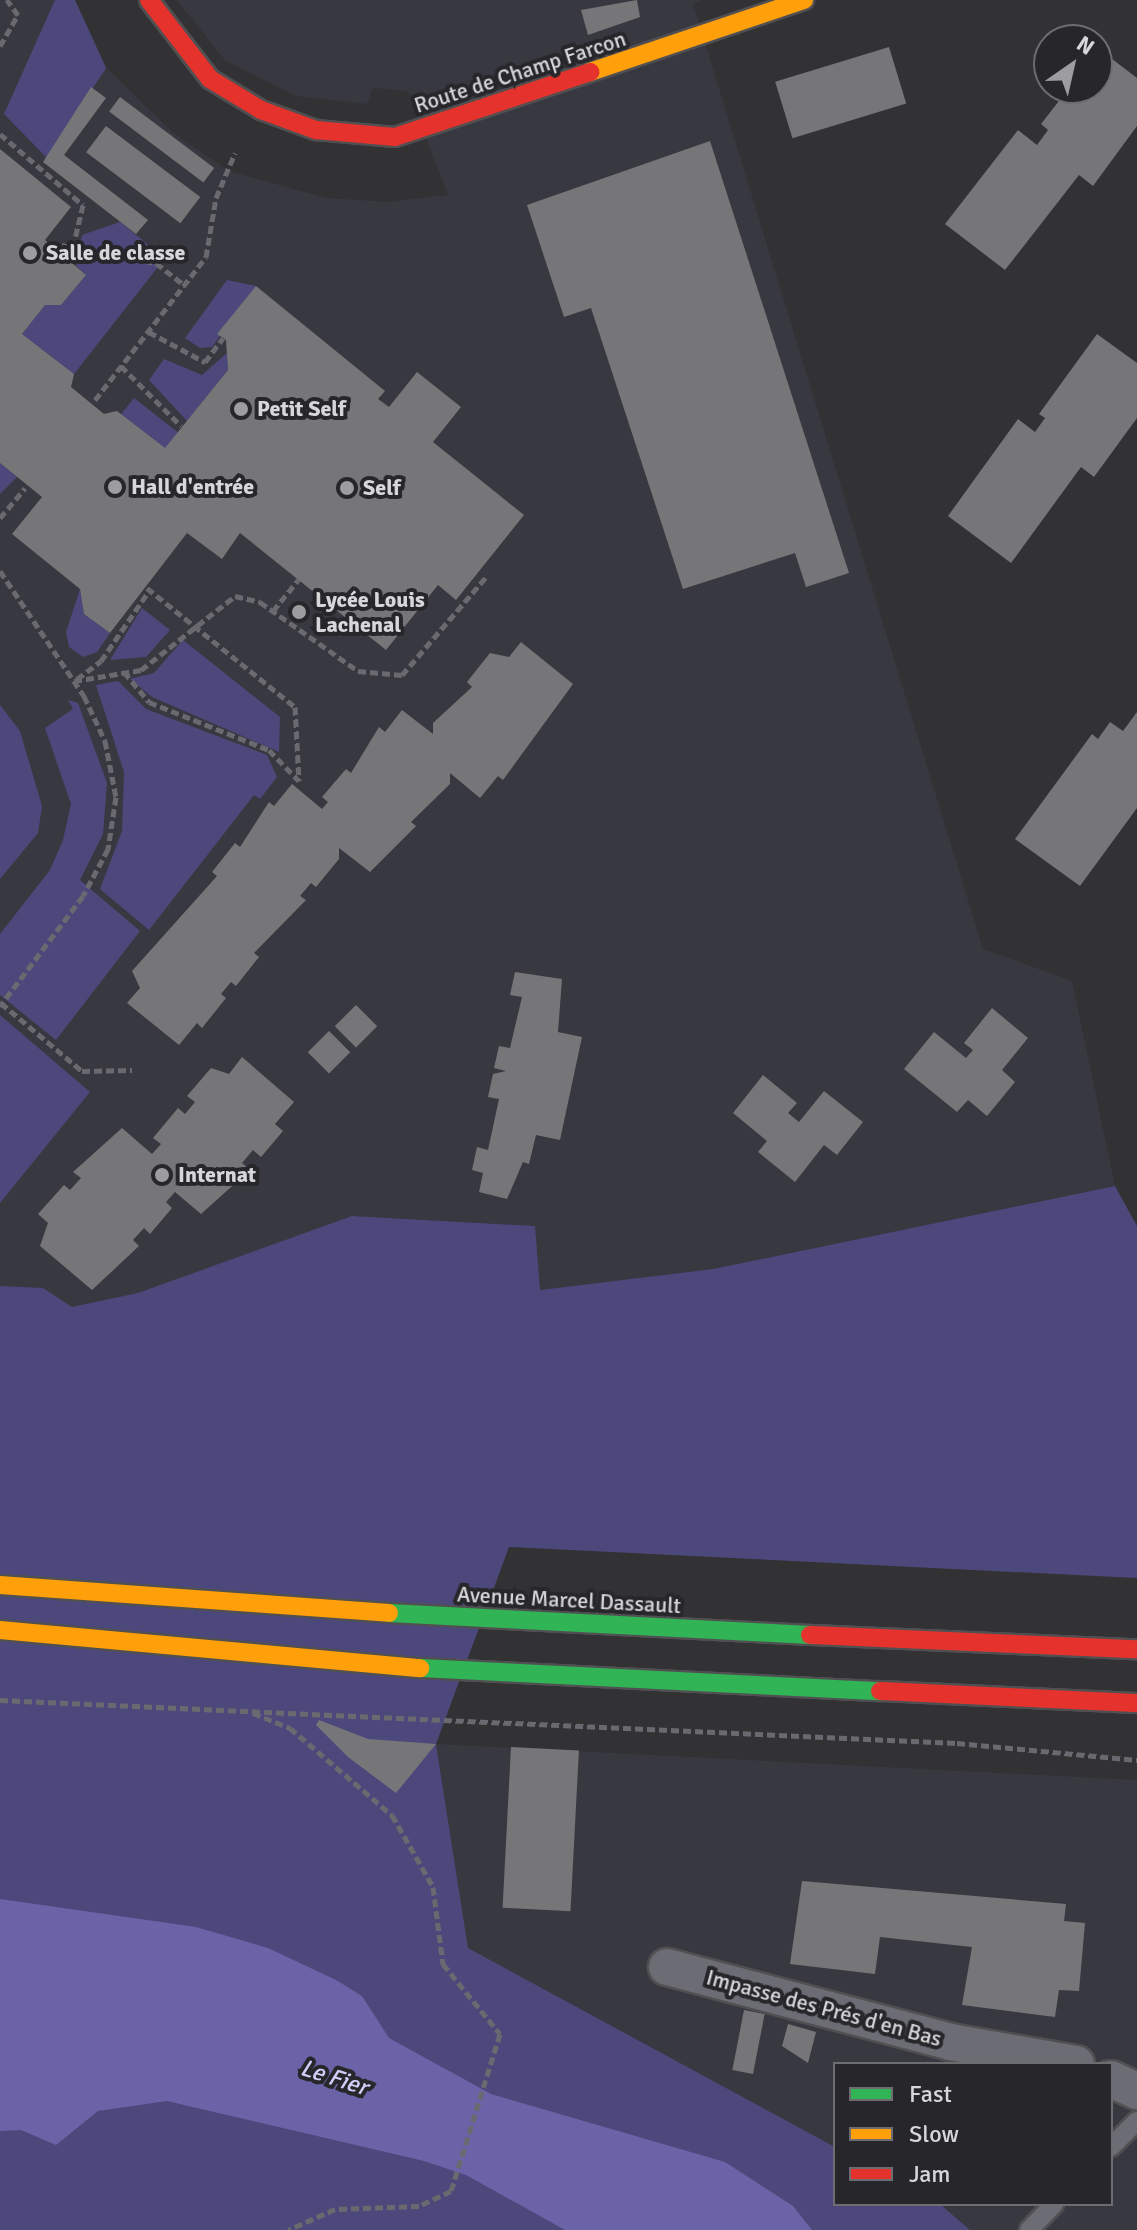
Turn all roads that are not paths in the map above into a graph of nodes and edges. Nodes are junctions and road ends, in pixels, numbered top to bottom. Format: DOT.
graph roads {
  1 [pos="149,0"];
  2 [pos="804,0"];
  3 [pos="0,1585"];
  4 [pos="0,1630"];
  5 [pos="1137,1649"];
  6 [pos="0,1651"];
  7 [pos="184,1652"];
  8 [pos="1137,1703"];
  9 [pos="667,1967"];
  10 [pos="1065,2062"];
  11 [pos="1113,2080"];
  12 [pos="1137,2091"];
  13 [pos="1137,2121"];
  14 [pos="1123,2142"];
  15 [pos="1052,2206"];
  16 [pos="1029,2230"];
  1 -- 2 [label="main road, Route de Champ Farcon"];
  3 -- 5 [label="main road, Avenue Marcel Dassault"];
  4 -- 7 [label="main road"];
  6 -- 7 [label="main road"];
  7 -- 8 [label="main road"];
  9 -- 10 [label="street, Impasse des Prés d'en Bas"];
  11 -- 12 [label="street"];
  13 -- 14 [label="lane"];
  15 -- 16 [label="lane"];
}
